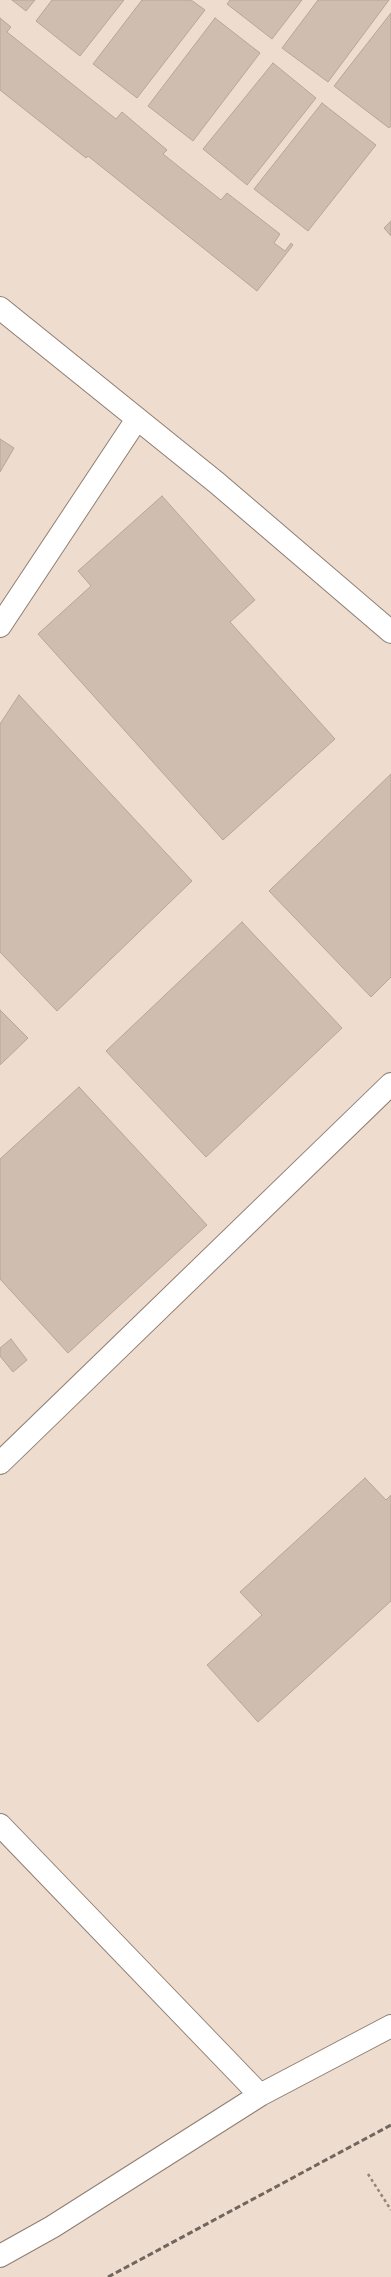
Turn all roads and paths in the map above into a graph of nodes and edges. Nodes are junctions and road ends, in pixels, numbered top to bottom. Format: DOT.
graph roads {
  1 [pos="0,308"];
  2 [pos="137,419"];
  3 [pos="0,626"];
  4 [pos="391,632"];
  5 [pos="391,1084"];
  6 [pos="0,1463"];
  7 [pos="0,1825"];
  8 [pos="391,2026"];
  9 [pos="260,2095"];
  10 [pos="368,2174"];
  11 [pos="391,2210"];
  12 [pos="0,2256"];
  1 -- 2 [label="street"];
  2 -- 3 [label="street"];
  2 -- 4 [label="street"];
  5 -- 6 [label="street"];
  7 -- 9 [label="street"];
  8 -- 9 [label="street"];
  9 -- 12 [label="street"];
  10 -- 11 [label="path"];
}
